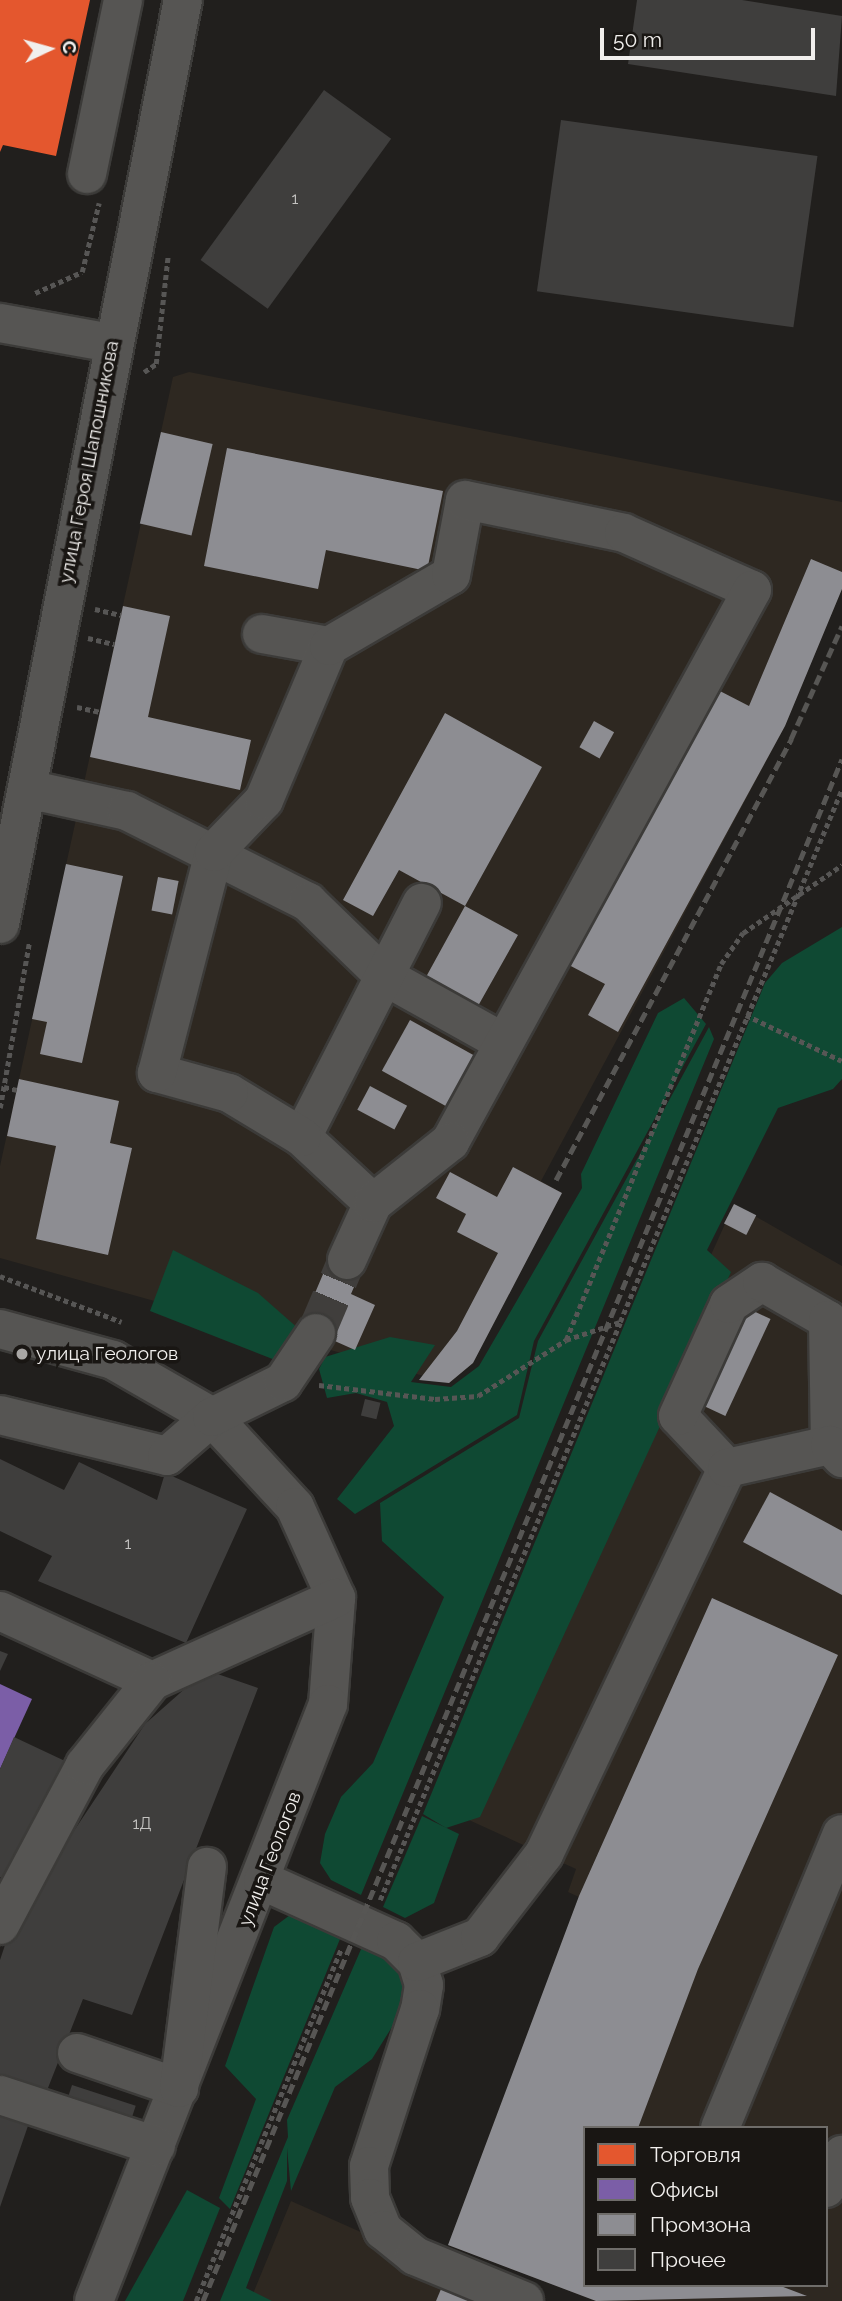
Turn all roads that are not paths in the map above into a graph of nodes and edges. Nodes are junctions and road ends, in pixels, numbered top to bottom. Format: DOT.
graph roads {
  1 [pos="123,0"];
  2 [pos="183,0"];
  3 [pos="101,103"];
  4 [pos="160,114"];
  5 [pos="87,174"];
  6 [pos="11,308"];
  7 [pos="111,343"];
  8 [pos="262,634"];
  9 [pos="329,646"];
  10 [pos="27,789"];
  11 [pos="214,852"];
  12 [pos="5,867"];
  13 [pos="422,902"];
  14 [pos="16,926"];
  15 [pos="383,976"];
  16 [pos="501,1041"];
  17 [pos="302,1137"];
  18 [pos="373,1203"];
  19 [pos="348,1260"];
  20 [pos="835,1311"];
  21 [pos="0,1329"];
  22 [pos="316,1333"];
  23 [pos="0,1415"];
  24 [pos="212,1417"];
  25 [pos="836,1451"];
  26 [pos="727,1468"];
  27 [pos="335,1598"];
  28 [pos="0,1611"];
  29 [pos="152,1681"];
  30 [pos="842,1834"];
  31 [pos="207,1867"];
  32 [pos="263,1881"];
  33 [pos="4,1902"];
  34 [pos="417,1962"];
  35 [pos="77,2053"];
  36 [pos="179,2088"];
  37 [pos="0,2095"];
  38 [pos="721,2126"];
  39 [pos="156,2147"];
  40 [pos="842,2155"];
  41 [pos="828,2184"];
  42 [pos="828,2203"];
  43 [pos="842,2216"];
  44 [pos="94,2301"];
  45 [pos="524,2301"];
  1 -- 3 [label="street"];
  2 -- 4 [label="street, улица Героя Шапошникова"];
  3 -- 4 [label="street"];
  3 -- 5 [label="street"];
  4 -- 7 [label="street, улица Героя Шапошникова"];
  6 -- 7 [label="street"];
  7 -- 10 [label="street, улица Героя Шапошникова"];
  8 -- 9 [label="street"];
  9 -- 11 [label="street"];
  9 -- 16 [label="street"];
  10 -- 11 [label="street"];
  10 -- 12 [label="street, улица Героя Шапошникова"];
  11 -- 15 [label="street"];
  11 -- 17 [label="street"];
  12 -- 14 [label="street, улица Героя Шапошникова"];
  13 -- 15 [label="street"];
  15 -- 16 [label="street"];
  15 -- 17 [label="street"];
  16 -- 18 [label="street"];
  17 -- 18 [label="street"];
  18 -- 19 [label="street"];
  20 -- 25 [label="street"];
  20 -- 26 [label="street"];
  21 -- 24 [label="street, улица Геологов"];
  22 -- 24 [label="street"];
  23 -- 24 [label="street"];
  24 -- 27 [label="street, улица Геологов"];
  25 -- 26 [label="street"];
  26 -- 34 [label="street"];
  27 -- 29 [label="street"];
  27 -- 32 [label="street, улица Геологов"];
  28 -- 29 [label="street"];
  29 -- 33 [label="street"];
  30 -- 38 [label="street"];
  31 -- 36 [label="street"];
  32 -- 34 [label="street"];
  32 -- 36 [label="street, улица Геологов"];
  34 -- 45 [label="street"];
  35 -- 36 [label="street"];
  36 -- 39 [label="street, улица Геологов"];
  37 -- 39 [label="street"];
  39 -- 44 [label="street, улица Геологов"];
  40 -- 41 [label="street"];
  42 -- 43 [label="street"];
}
